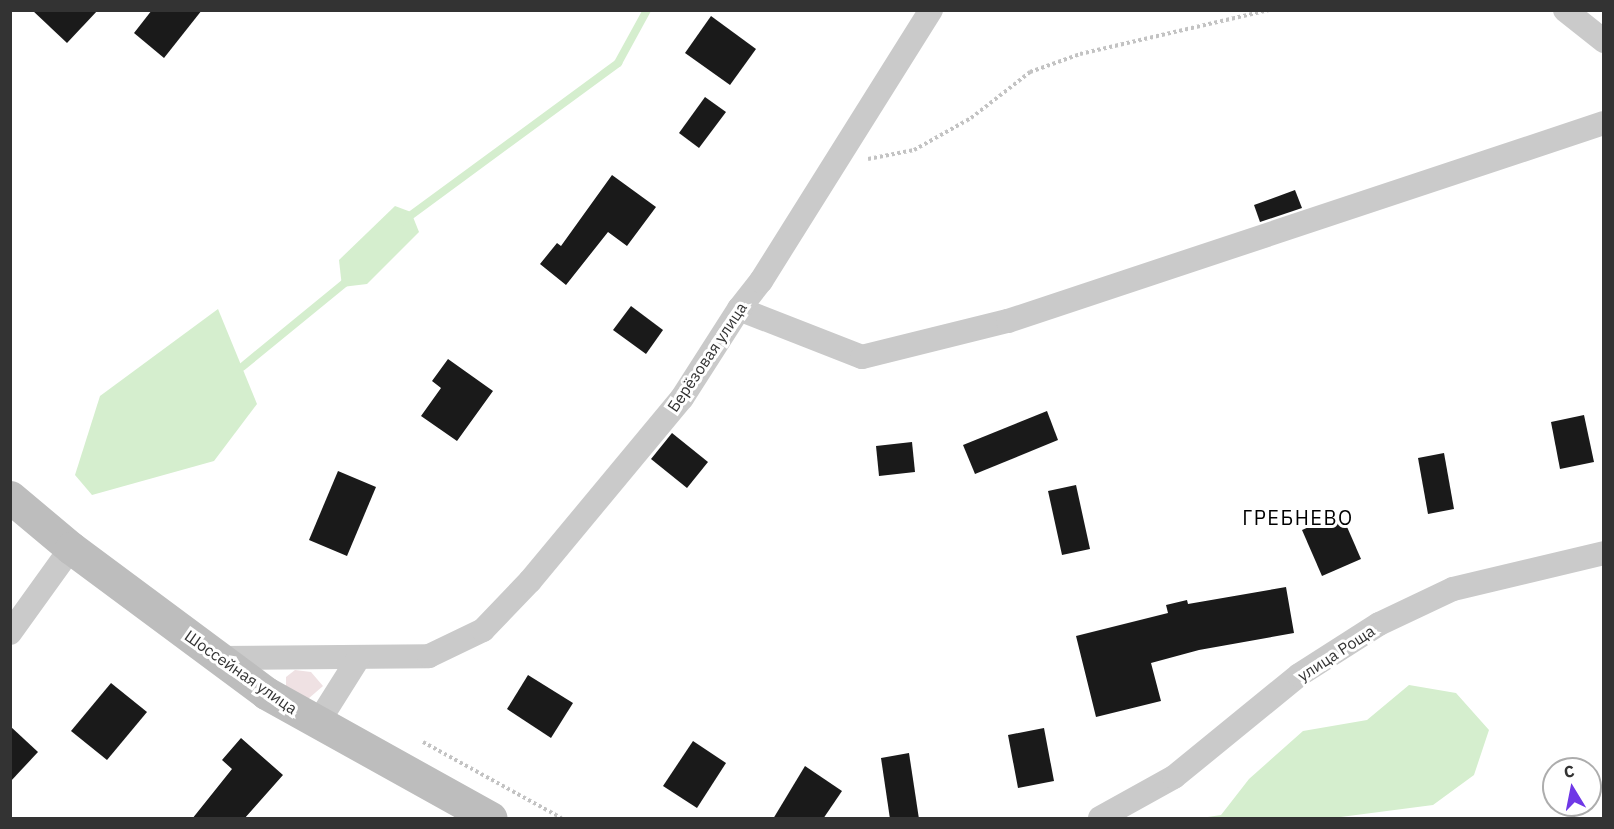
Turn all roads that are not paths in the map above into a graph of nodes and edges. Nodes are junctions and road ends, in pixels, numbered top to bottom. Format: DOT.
graph roads {
  1 [pos="931,10"];
  2 [pos="1565,10"];
  3 [pos="1604,41"];
  4 [pos="1604,123"];
  5 [pos="739,309"];
  6 [pos="10,497"];
  7 [pos="71,548"];
  8 [pos="1604,553"];
  9 [pos="10,633"];
  10 [pos="218,658"];
  11 [pos="358,659"];
  12 [pos="317,724"];
  13 [pos="491,819"];
  14 [pos="1100,819"];
  1 -- 5 [label="street, Берёзовая улица"];
  2 -- 3 [label="street"];
  4 -- 5 [label="street"];
  5 -- 11 [label="street, Берёзовая улица"];
  6 -- 7 [label="street, Шоссейная улица"];
  7 -- 9 [label="street"];
  7 -- 10 [label="street, Шоссейная улица"];
  8 -- 14 [label="street, улица Роща"];
  10 -- 11 [label="street, Берёзовая улица"];
  10 -- 12 [label="street, Шоссейная улица"];
  11 -- 12 [label="street"];
  12 -- 13 [label="street, Шоссейная улица"];
}
